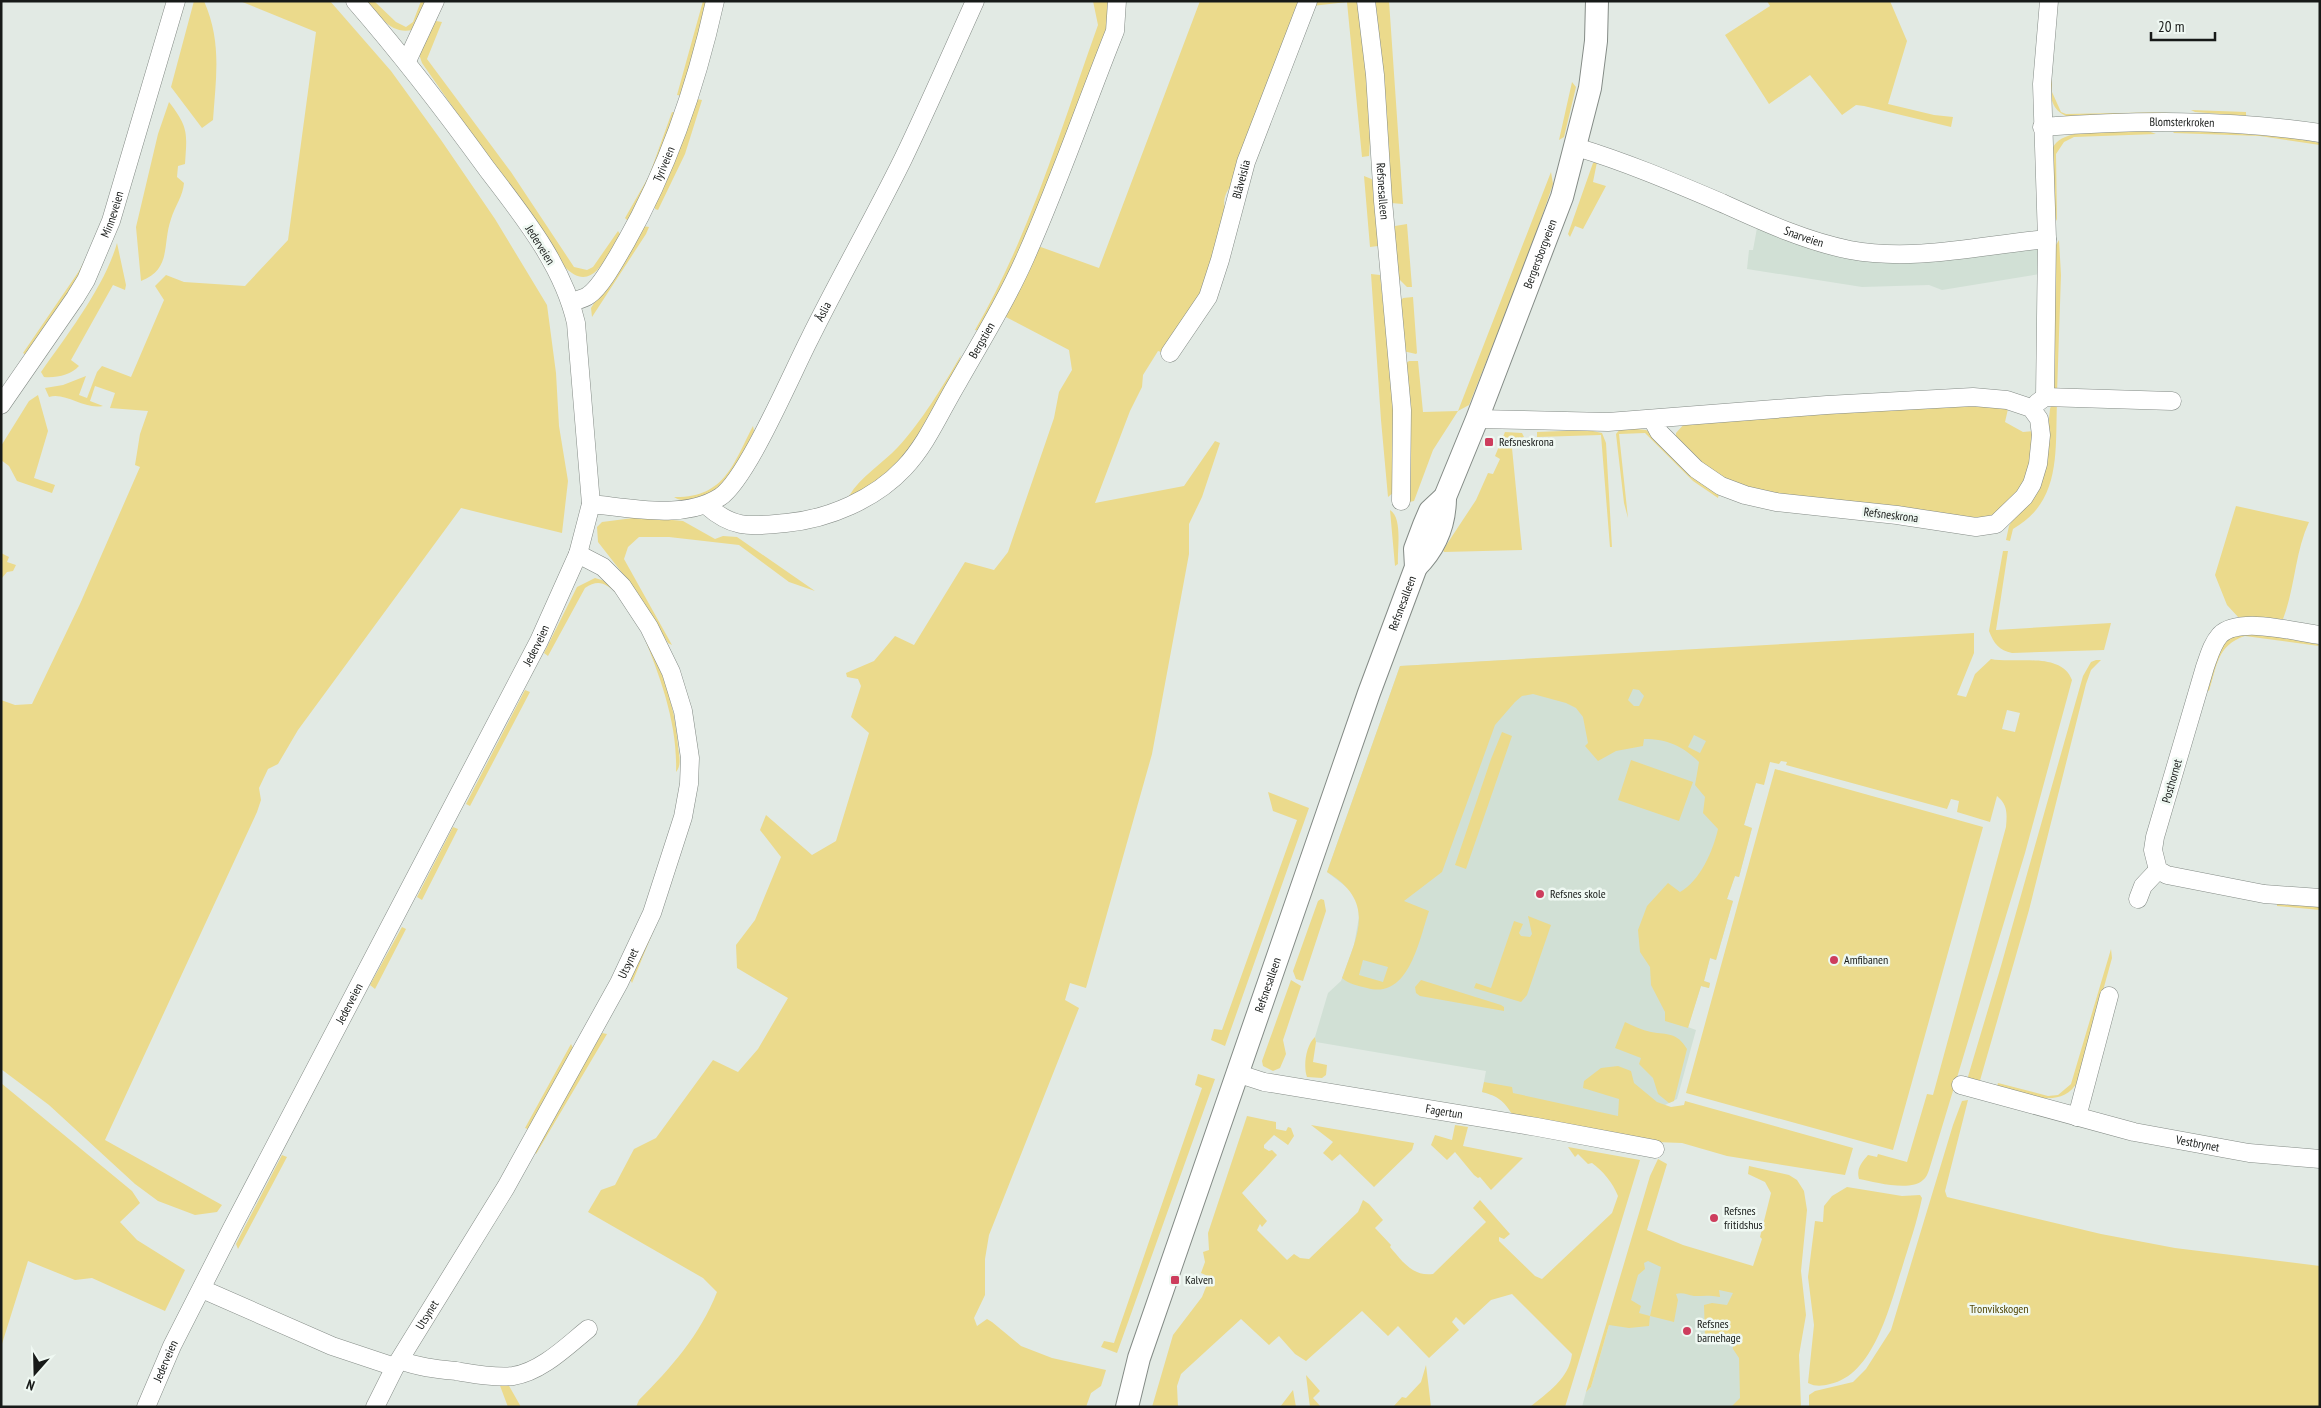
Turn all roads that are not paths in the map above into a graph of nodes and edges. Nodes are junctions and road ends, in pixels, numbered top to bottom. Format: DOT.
graph roads {
  1 [pos="176,1"];
  2 [pos="355,1"];
  3 [pos="435,1"];
  4 [pos="715,1"];
  5 [pos="975,1"];
  6 [pos="1117,1"];
  7 [pos="1308,1"];
  8 [pos="1366,1"];
  9 [pos="1597,1"];
  10 [pos="2049,1"];
  11 [pos="407,61"];
  12 [pos="2042,127"];
  13 [pos="2320,133"];
  14 [pos="1576,147"];
  15 [pos="2047,239"];
  16 [pos="571,302"];
  17 [pos="1170,353"];
  18 [pos="2045,397"];
  19 [pos="2172,401"];
  20 [pos="1,405"];
  21 [pos="2031,408"];
  22 [pos="1477,419"];
  23 [pos="1652,419"];
  24 [pos="1402,500"];
  25 [pos="591,504"];
  26 [pos="706,506"];
  27 [pos="578,554"];
  28 [pos="1416,567"];
  29 [pos="2320,635"];
  30 [pos="2158,870"];
  31 [pos="2320,898"];
  32 [pos="2138,899"];
  33 [pos="2109,996"];
  34 [pos="1236,1073"];
  35 [pos="1961,1085"];
  36 [pos="2077,1117"];
  37 [pos="1655,1149"];
  38 [pos="2320,1159"];
  39 [pos="202,1289"];
  40 [pos="588,1329"];
  41 [pos="397,1364"];
  42 [pos="146,1407"];
  43 [pos="375,1407"];
  44 [pos="1127,1407"];
  1 -- 20 [label="street, Minneveien"];
  2 -- 11 [label="street, Jederveien"];
  3 -- 11 [label="street"];
  4 -- 16 [label="street, Tyriveien"];
  5 -- 26 [label="street, Åslia"];
  6 -- 26 [label="street, Bergstien"];
  7 -- 17 [label="street, Blåveislia"];
  8 -- 24 [label="street, Refsnesalleen"];
  9 -- 14 [label="street, Bergersborgveien"];
  10 -- 12 [label="street"];
  11 -- 16 [label="street, Jederveien"];
  12 -- 13 [label="street, Blomsterkroken"];
  12 -- 15 [label="street"];
  14 -- 15 [label="street, Snarveien"];
  14 -- 22 [label="street, Bergersborgveien"];
  15 -- 18 [label="street"];
  16 -- 25 [label="street, Jederveien"];
  18 -- 19 [label="street"];
  18 -- 21 [label="street"];
  21 -- 23 [label="street"];
  21 -- 23 [label="street, Refsneskrona"];
  22 -- 23 [label="street"];
  22 -- 28 [label="street, Bergersborgveien"];
  25 -- 26 [label="street, Åslia"];
  25 -- 27 [label="street, Jederveien"];
  27 -- 39 [label="street, Jederveien"];
  27 -- 41 [label="street, Utsynet"];
  28 -- 34 [label="street, Refsnesalleen"];
  29 -- 30 [label="street, Posthornet"];
  30 -- 31 [label="street"];
  30 -- 32 [label="street"];
  33 -- 36 [label="street"];
  34 -- 37 [label="street, Fagertun"];
  34 -- 44 [label="street, Refsnesalleen"];
  35 -- 36 [label="street, Vestbrynet"];
  36 -- 38 [label="street, Vestbrynet"];
  39 -- 41 [label="street"];
  39 -- 42 [label="street, Jederveien"];
  40 -- 41 [label="street"];
  41 -- 43 [label="street, Utsynet"];
}
